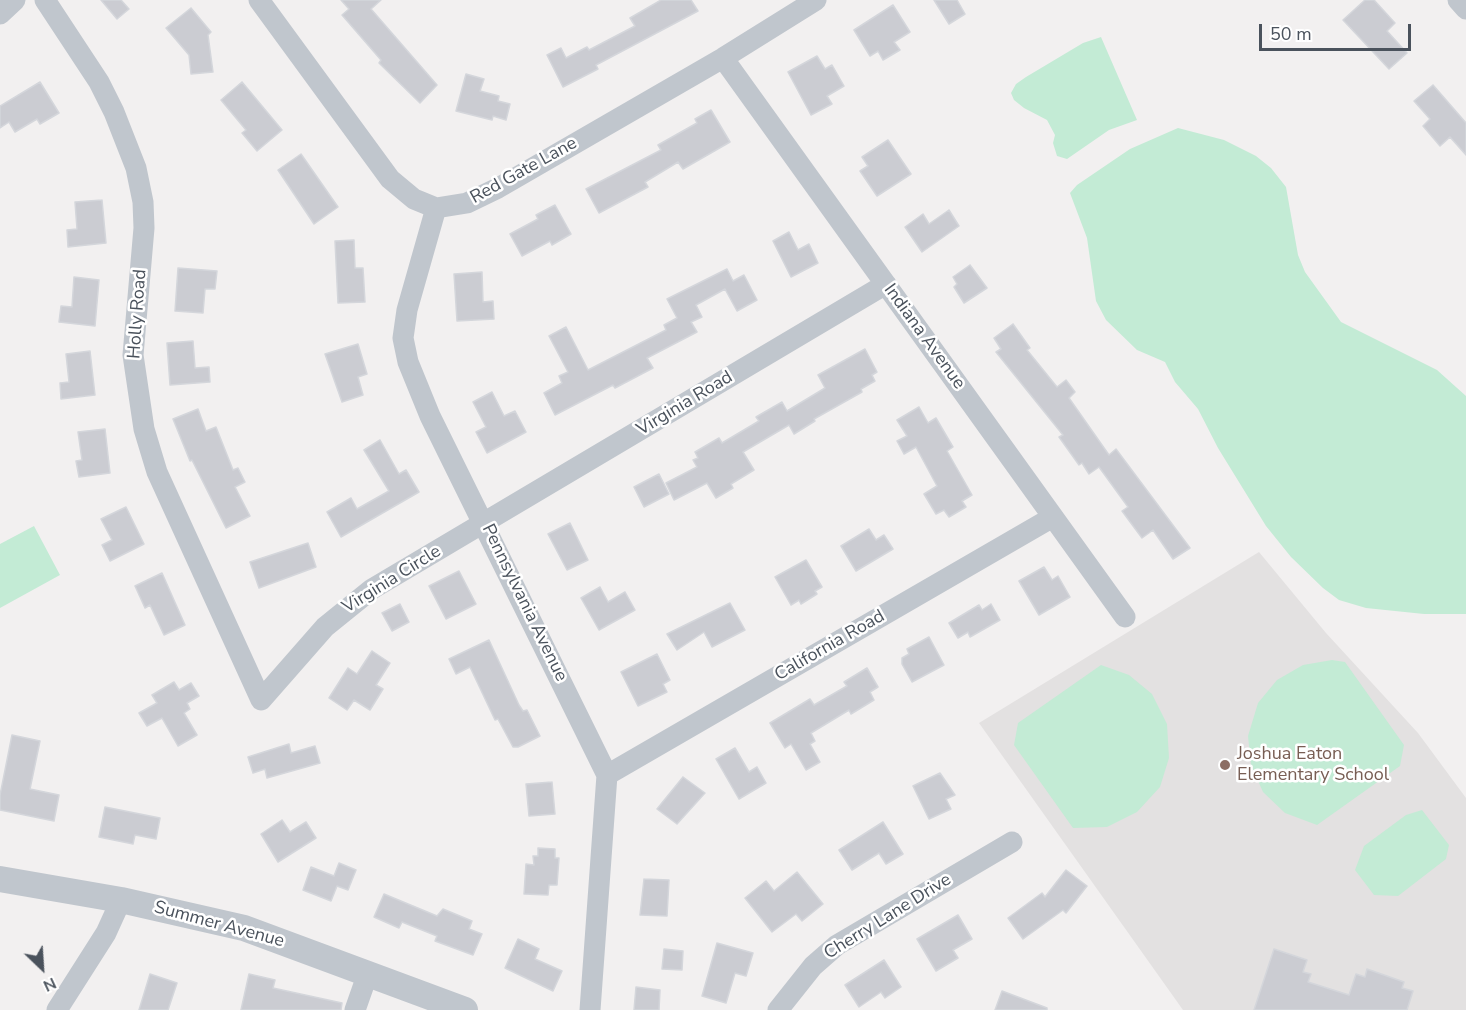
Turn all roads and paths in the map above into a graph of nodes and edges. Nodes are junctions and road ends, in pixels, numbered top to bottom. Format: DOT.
graph roads {
  1 [pos="15,0"];
  2 [pos="45,0"];
  3 [pos="259,0"];
  4 [pos="816,0"];
  5 [pos="1458,0"];
  6 [pos="1466,9"];
  7 [pos="0,14"];
  8 [pos="723,58"];
  9 [pos="436,208"];
  10 [pos="886,284"];
  11 [pos="1053,517"];
  12 [pos="484,524"];
  13 [pos="1125,617"];
  14 [pos="261,700"];
  15 [pos="608,775"];
  16 [pos="1012,842"];
  17 [pos="0,879"];
  18 [pos="121,900"];
  19 [pos="368,973"];
  20 [pos="57,1010"];
  21 [pos="355,1010"];
  22 [pos="465,1010"];
  23 [pos="590,1010"];
  24 [pos="778,1010"];
  1 -- 7 [label="street"];
  2 -- 14 [label="street, Holly Road"];
  3 -- 9 [label="street"];
  4 -- 8 [label="street, Red Gate Lane"];
  5 -- 6 [label="street"];
  8 -- 9 [label="street, Red Gate Lane"];
  8 -- 10 [label="street, Indiana Avenue"];
  9 -- 12 [label="street, Pennsylvania Avenue"];
  10 -- 11 [label="street, Indiana Avenue"];
  10 -- 12 [label="street, Virginia Road"];
  11 -- 13 [label="street, Indiana Avenue"];
  11 -- 15 [label="street, California Road"];
  12 -- 14 [label="street, Virginia Circle"];
  12 -- 15 [label="street, Pennsylvania Avenue"];
  15 -- 23 [label="street"];
  16 -- 24 [label="street, Cherry Lane Drive"];
  17 -- 18 [label="street, Summer Avenue"];
  18 -- 19 [label="street, Summer Avenue"];
  18 -- 20 [label="street"];
  19 -- 21 [label="street"];
  19 -- 22 [label="street, Summer Avenue"];
}
